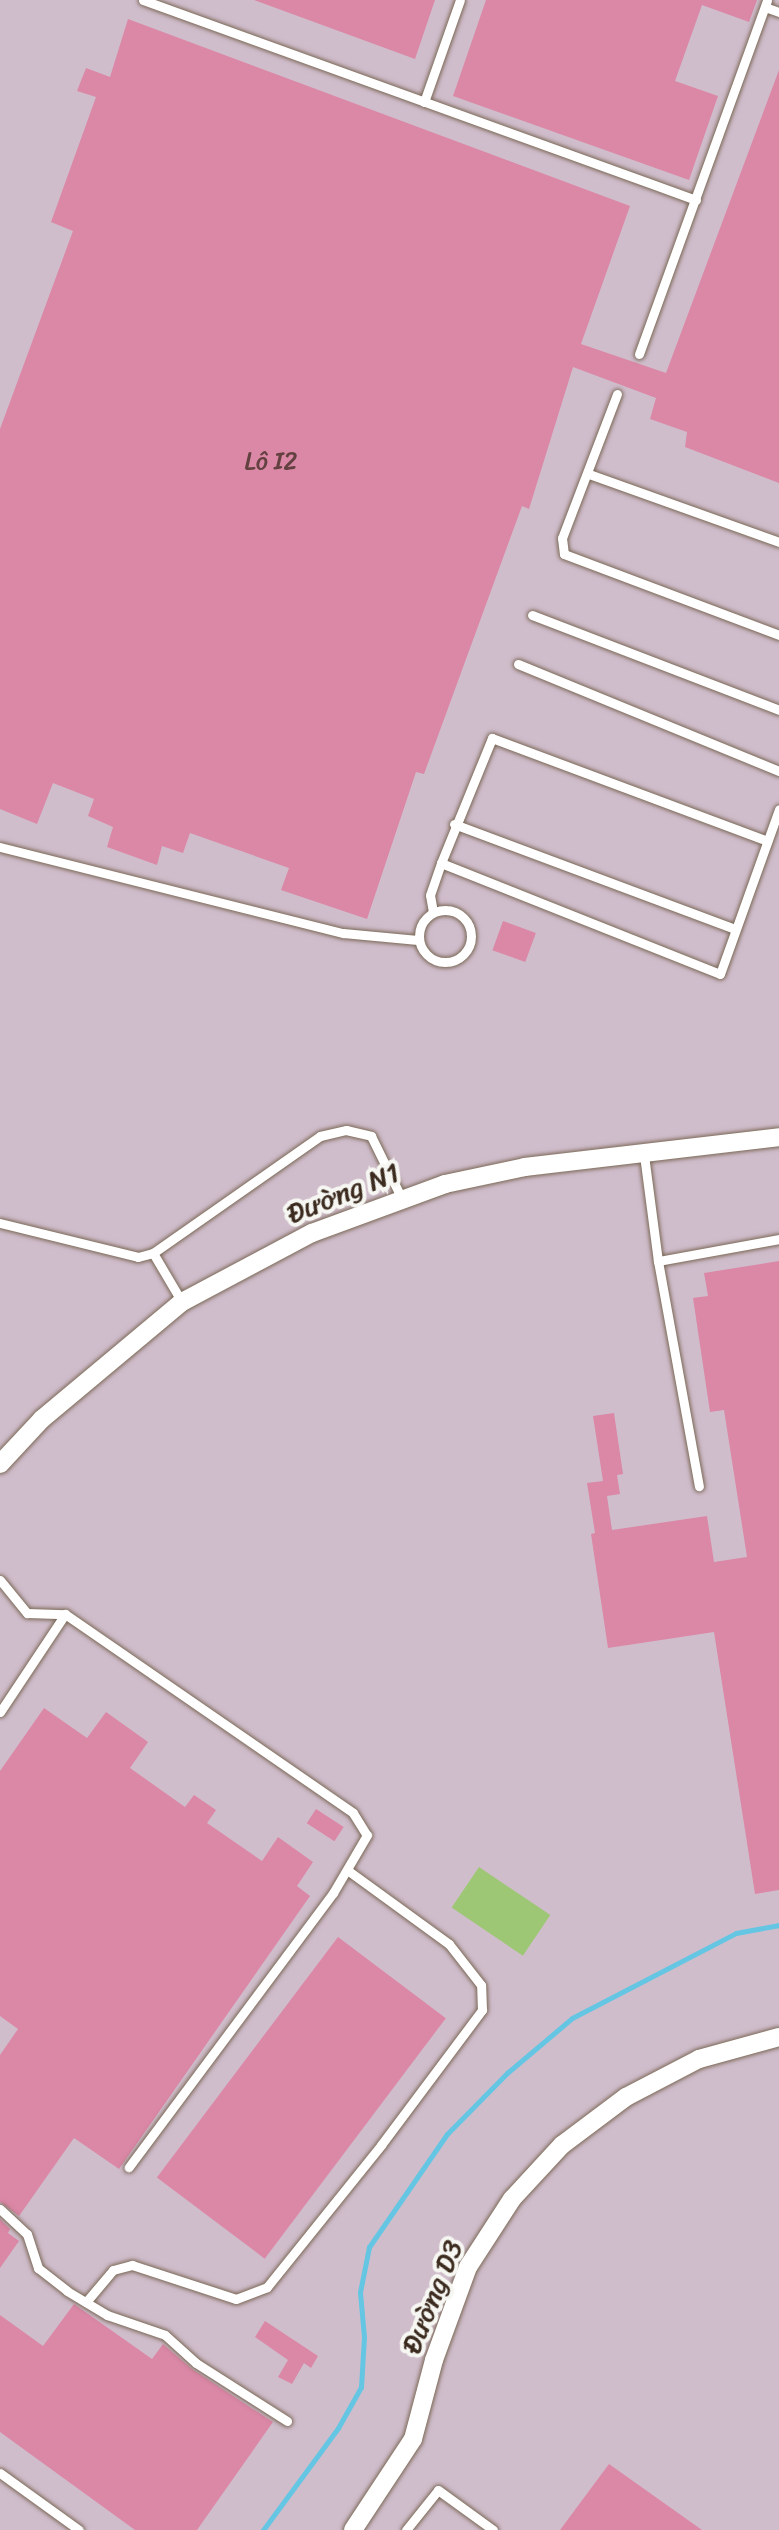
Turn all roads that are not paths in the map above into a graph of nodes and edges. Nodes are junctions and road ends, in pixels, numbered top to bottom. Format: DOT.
graph roads {
  1 [pos="143,0"];
  2 [pos="460,0"];
  3 [pos="766,4"];
  4 [pos="779,12"];
  5 [pos="424,102"];
  6 [pos="696,200"];
  7 [pos="639,354"];
  8 [pos="617,394"];
  9 [pos="589,474"];
  10 [pos="779,542"];
  11 [pos="532,615"];
  12 [pos="779,635"];
  13 [pos="518,664"];
  14 [pos="779,710"];
  15 [pos="779,771"];
  16 [pos="779,809"];
  17 [pos="454,824"];
  18 [pos="767,841"];
  19 [pos="0,847"];
  20 [pos="441,863"];
  21 [pos="433,912"];
  22 [pos="735,929"];
  23 [pos="418,940"];
  24 [pos="779,1137"];
  25 [pos="644,1155"];
  26 [pos="402,1199"];
  27 [pos="0,1223"];
  28 [pos="779,1239"];
  29 [pos="153,1253"];
  30 [pos="658,1261"];
  31 [pos="182,1302"];
  32 [pos="0,1464"];
  33 [pos="699,1486"];
  34 [pos="0,1580"];
  35 [pos="65,1614"];
  36 [pos="0,1712"];
  37 [pos="347,1870"];
  38 [pos="779,2037"];
  39 [pos="129,2167"];
  40 [pos="0,2209"];
  41 [pos="86,2302"];
  42 [pos="287,2421"];
  43 [pos="0,2473"];
  44 [pos="79,2530"];
  45 [pos="353,2530"];
  46 [pos="406,2530"];
  47 [pos="493,2530"];
  1 -- 5 [label="lane"];
  2 -- 5 [label="lane"];
  3 -- 4 [label="lane"];
  3 -- 6 [label="lane"];
  5 -- 6 [label="lane"];
  6 -- 7 [label="lane"];
  8 -- 9 [label="lane"];
  9 -- 10 [label="lane"];
  9 -- 12 [label="lane"];
  11 -- 14 [label="lane"];
  13 -- 15 [label="lane"];
  16 -- 18 [label="lane"];
  17 -- 18 [label="lane"];
  17 -- 20 [label="lane"];
  17 -- 22 [label="lane"];
  18 -- 22 [label="lane"];
  19 -- 23 [label="lane"];
  20 -- 21 [label="lane"];
  20 -- 22 [label="lane"];
  21 -- 23 [label="lane"];
  21 -- 23 [label="lane"];
  24 -- 25 [label="street, Đường N1"];
  25 -- 26 [label="street, Đường N1"];
  25 -- 30 [label="lane"];
  26 -- 29 [label="lane"];
  26 -- 31 [label="street, Đường N1"];
  27 -- 29 [label="lane"];
  28 -- 30 [label="lane"];
  29 -- 31 [label="lane"];
  30 -- 33 [label="lane"];
  31 -- 32 [label="street, Đường N1"];
  34 -- 35 [label="lane"];
  35 -- 36 [label="lane"];
  35 -- 37 [label="lane"];
  37 -- 39 [label="lane"];
  37 -- 41 [label="lane"];
  38 -- 45 [label="street, Đường D3"];
  40 -- 41 [label="lane"];
  41 -- 42 [label="lane"];
  43 -- 44 [label="lane"];
  46 -- 47 [label="lane"];
}
